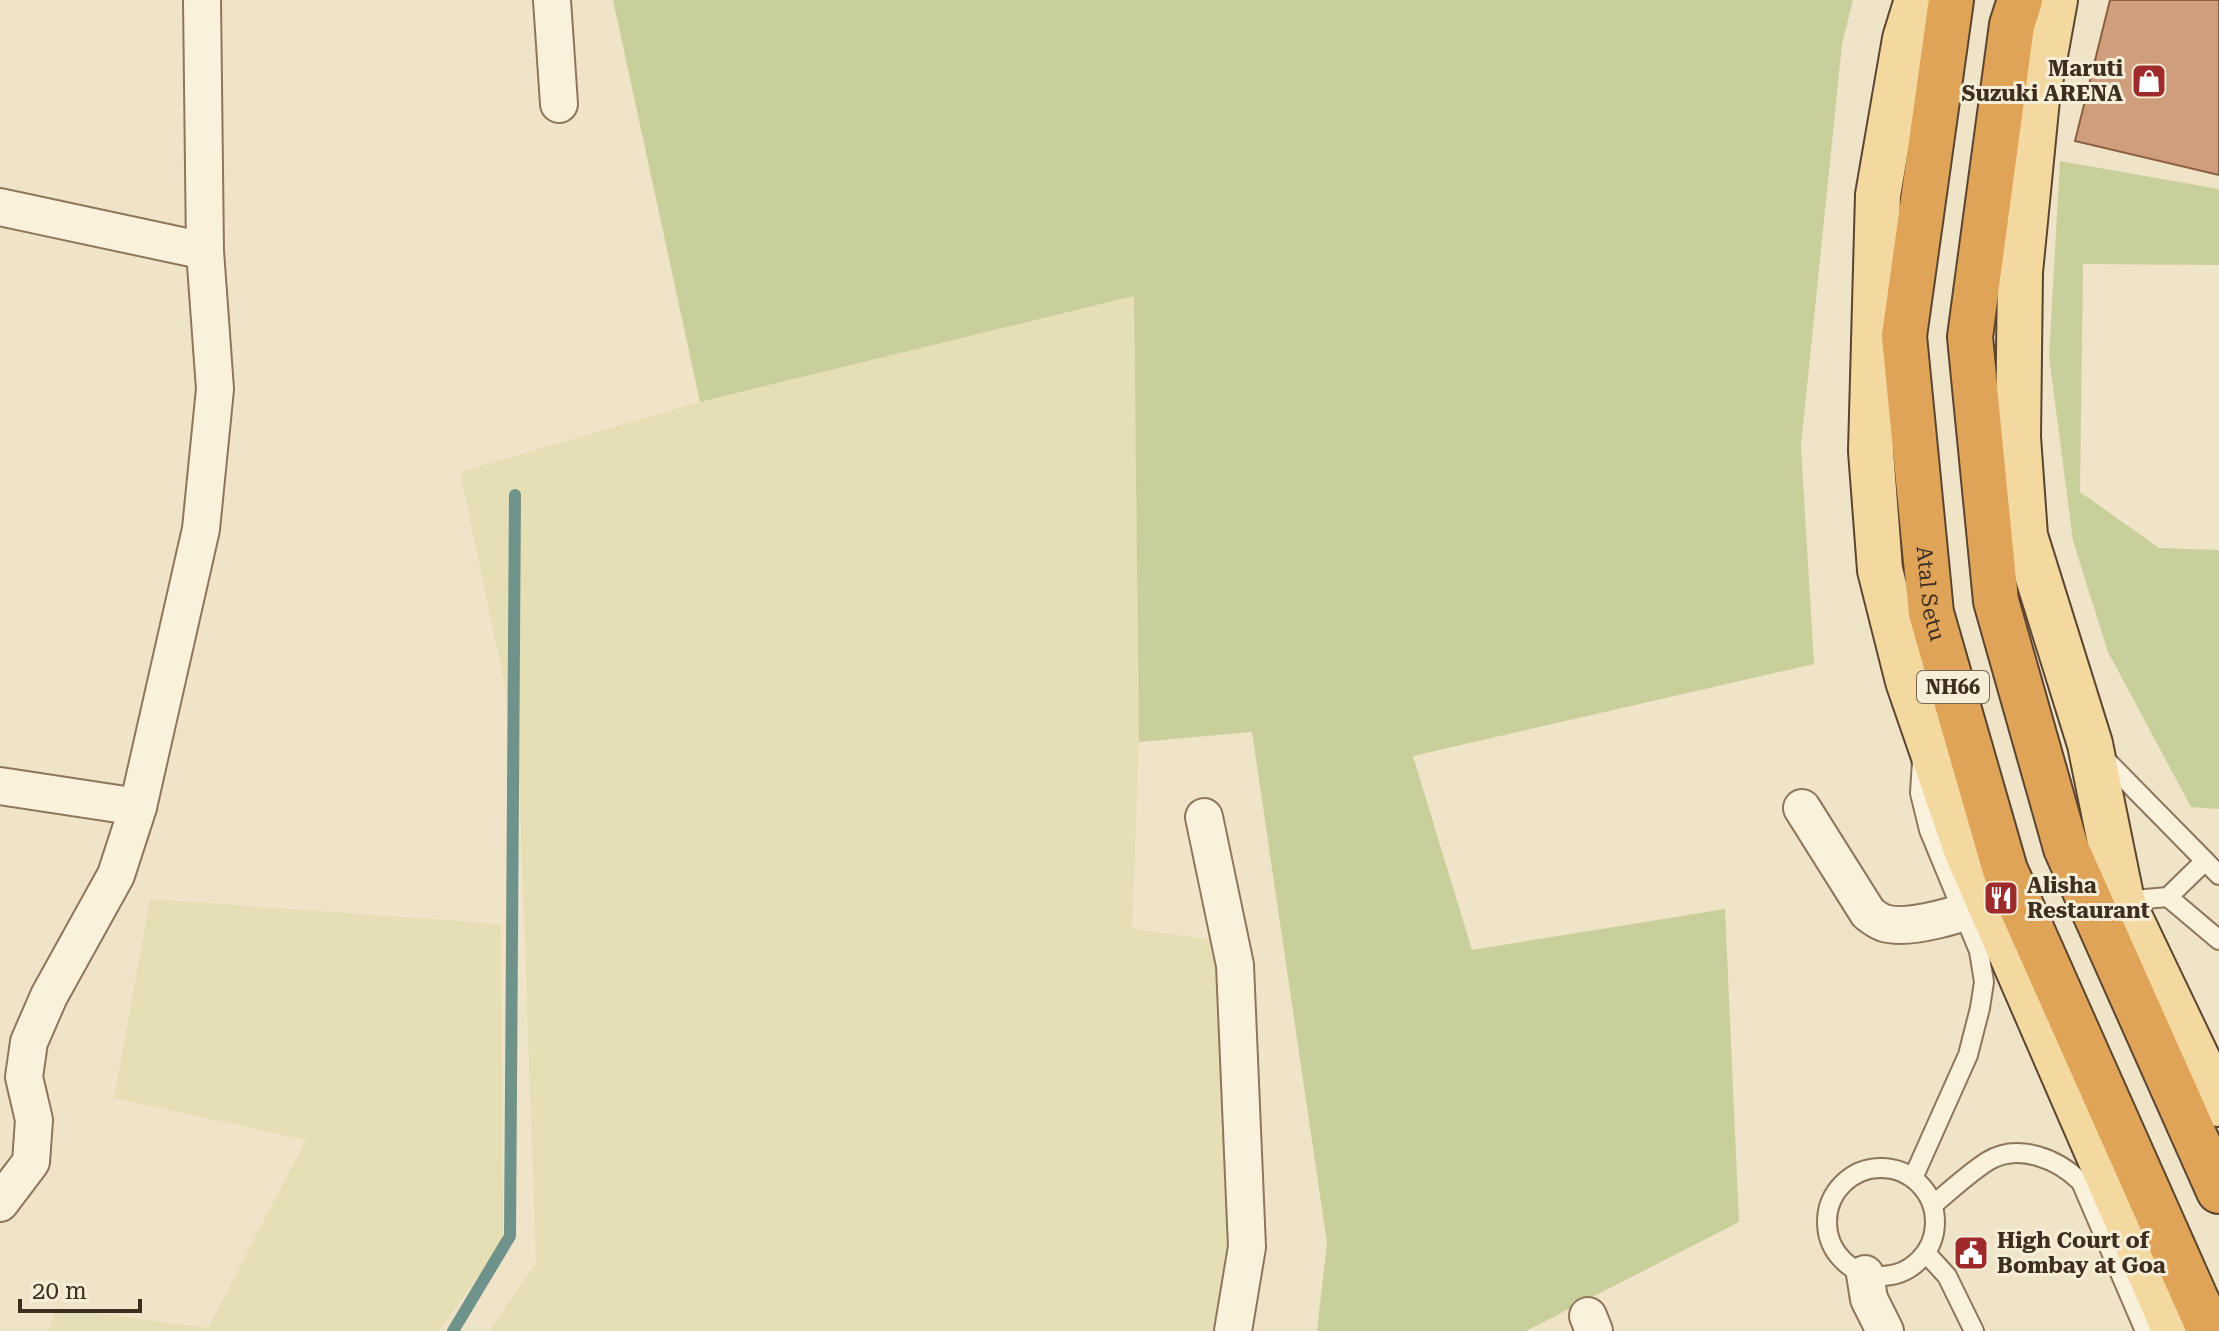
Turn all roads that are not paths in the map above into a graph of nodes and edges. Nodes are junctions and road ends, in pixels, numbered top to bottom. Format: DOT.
graph roads {
  1 [pos="202,0"];
  2 [pos="552,0"];
  3 [pos="1917,0"];
  4 [pos="1951,0"];
  5 [pos="2020,0"];
  6 [pos="2055,0"];
  7 [pos="559,104"];
  8 [pos="0,207"];
  9 [pos="205,251"];
  10 [pos="2090,744"];
  11 [pos="0,786"];
  12 [pos="138,807"];
  13 [pos="1802,808"];
  14 [pos="1204,817"];
  15 [pos="2205,861"];
  16 [pos="2219,875"];
  17 [pos="2168,897"];
  18 [pos="2122,901"];
  19 [pos="1975,909"];
  20 [pos="2219,940"];
  21 [pos="2219,1104"];
  22 [pos="1913,1178"];
  23 [pos="2219,1191"];
  24 [pos="0,1203"];
  25 [pos="1933,1205"];
  26 [pos="1926,1253"];
  27 [pos="1865,1274"];
  28 [pos="1233,1331"];
  29 [pos="1885,1331"];
  30 [pos="1974,1331"];
  31 [pos="2145,1331"];
  32 [pos="2175,1331"];
  33 [pos="2210,1331"];
  1 -- 9 [label="street"];
  2 -- 7 [label="street"];
  3 -- 19 [label="main road"];
  4 -- 33 [label="highway, Atal Setu / NH66"];
  5 -- 23 [label="highway, NH66"];
  6 -- 10 [label="main road"];
  8 -- 9 [label="street"];
  9 -- 12 [label="street"];
  10 -- 15 [label="lane"];
  10 -- 18 [label="main road"];
  11 -- 12 [label="street"];
  12 -- 24 [label="street"];
  13 -- 19 [label="street"];
  14 -- 28 [label="street"];
  15 -- 16 [label="lane"];
  15 -- 17 [label="lane"];
  17 -- 18 [label="lane"];
  17 -- 20 [label="lane"];
  18 -- 21 [label="main road"];
  19 -- 22 [label="lane"];
  19 -- 32 [label="main road"];
  22 -- 25 [label="lane"];
  22 -- 27 [label="lane"];
  25 -- 26 [label="lane"];
  25 -- 31 [label="lane"];
  26 -- 27 [label="lane"];
  26 -- 30 [label="lane"];
  27 -- 29 [label="street"];
}
